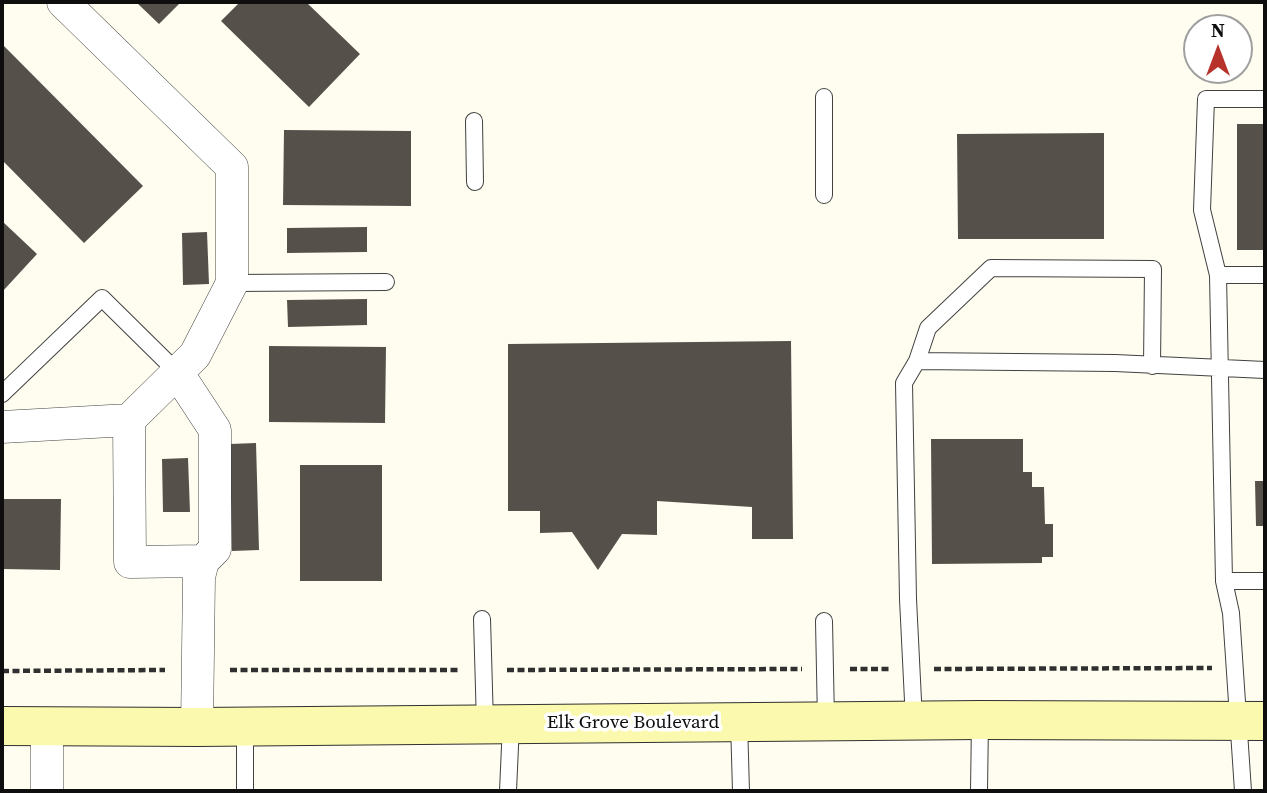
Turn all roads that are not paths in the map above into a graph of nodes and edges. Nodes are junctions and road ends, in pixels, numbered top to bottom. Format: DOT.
graph roads {
  1 [pos="63,2"];
  2 [pos="824,97"];
  3 [pos="1265,99"];
  4 [pos="474,121"];
  5 [pos="475,182"];
  6 [pos="824,195"];
  7 [pos="1218,275"];
  8 [pos="1265,275"];
  9 [pos="386,282"];
  10 [pos="232,283"];
  11 [pos="917,361"];
  12 [pos="1152,366"];
  13 [pos="1220,370"];
  14 [pos="1265,370"];
  15 [pos="177,372"];
  16 [pos="2,394"];
  17 [pos="129,420"];
  18 [pos="2,427"];
  19 [pos="204,561"];
  20 [pos="1224,581"];
  21 [pos="1265,581"];
  22 [pos="482,619"];
  23 [pos="824,621"];
  24 [pos="980,720"];
  25 [pos="826,721"];
  26 [pos="914,721"];
  27 [pos="1252,721"];
  28 [pos="739,722"];
  29 [pos="498,724"];
  30 [pos="2,726"];
  31 [pos="245,726"];
  32 [pos="47,727"];
  33 [pos="197,727"];
  34 [pos="47,791"];
  35 [pos="245,791"];
  36 [pos="508,791"];
  37 [pos="741,791"];
  38 [pos="979,791"];
  39 [pos="1243,791"];
  1 -- 10 [label="street"];
  2 -- 6 [label="lane"];
  3 -- 7 [label="lane"];
  4 -- 5 [label="lane"];
  7 -- 8 [label="lane"];
  7 -- 13 [label="lane"];
  9 -- 10 [label="lane"];
  10 -- 15 [label="street"];
  11 -- 12 [label="lane"];
  11 -- 12 [label="lane"];
  11 -- 26 [label="lane"];
  12 -- 13 [label="lane"];
  13 -- 14 [label="lane"];
  13 -- 20 [label="lane"];
  15 -- 16 [label="lane"];
  15 -- 17 [label="street"];
  15 -- 19 [label="street"];
  17 -- 18 [label="street"];
  17 -- 19 [label="street"];
  19 -- 33 [label="street"];
  20 -- 21 [label="lane"];
  20 -- 27 [label="lane"];
  22 -- 29 [label="lane"];
  23 -- 25 [label="lane"];
  24 -- 26 [label="main road, Elk Grove Boulevard"];
  24 -- 27 [label="main road, Elk Grove Boulevard"];
  24 -- 38 [label="lane"];
  25 -- 26 [label="main road, Elk Grove Boulevard"];
  25 -- 28 [label="main road, Elk Grove Boulevard"];
  27 -- 39 [label="lane"];
  28 -- 29 [label="main road, Elk Grove Boulevard"];
  28 -- 37 [label="lane"];
  29 -- 31 [label="main road, Elk Grove Boulevard"];
  29 -- 36 [label="lane"];
  30 -- 32 [label="main road, Elk Grove Boulevard"];
  31 -- 33 [label="main road, Elk Grove Boulevard"];
  31 -- 35 [label="lane"];
  32 -- 33 [label="main road, Elk Grove Boulevard"];
  32 -- 34 [label="street"];
}
